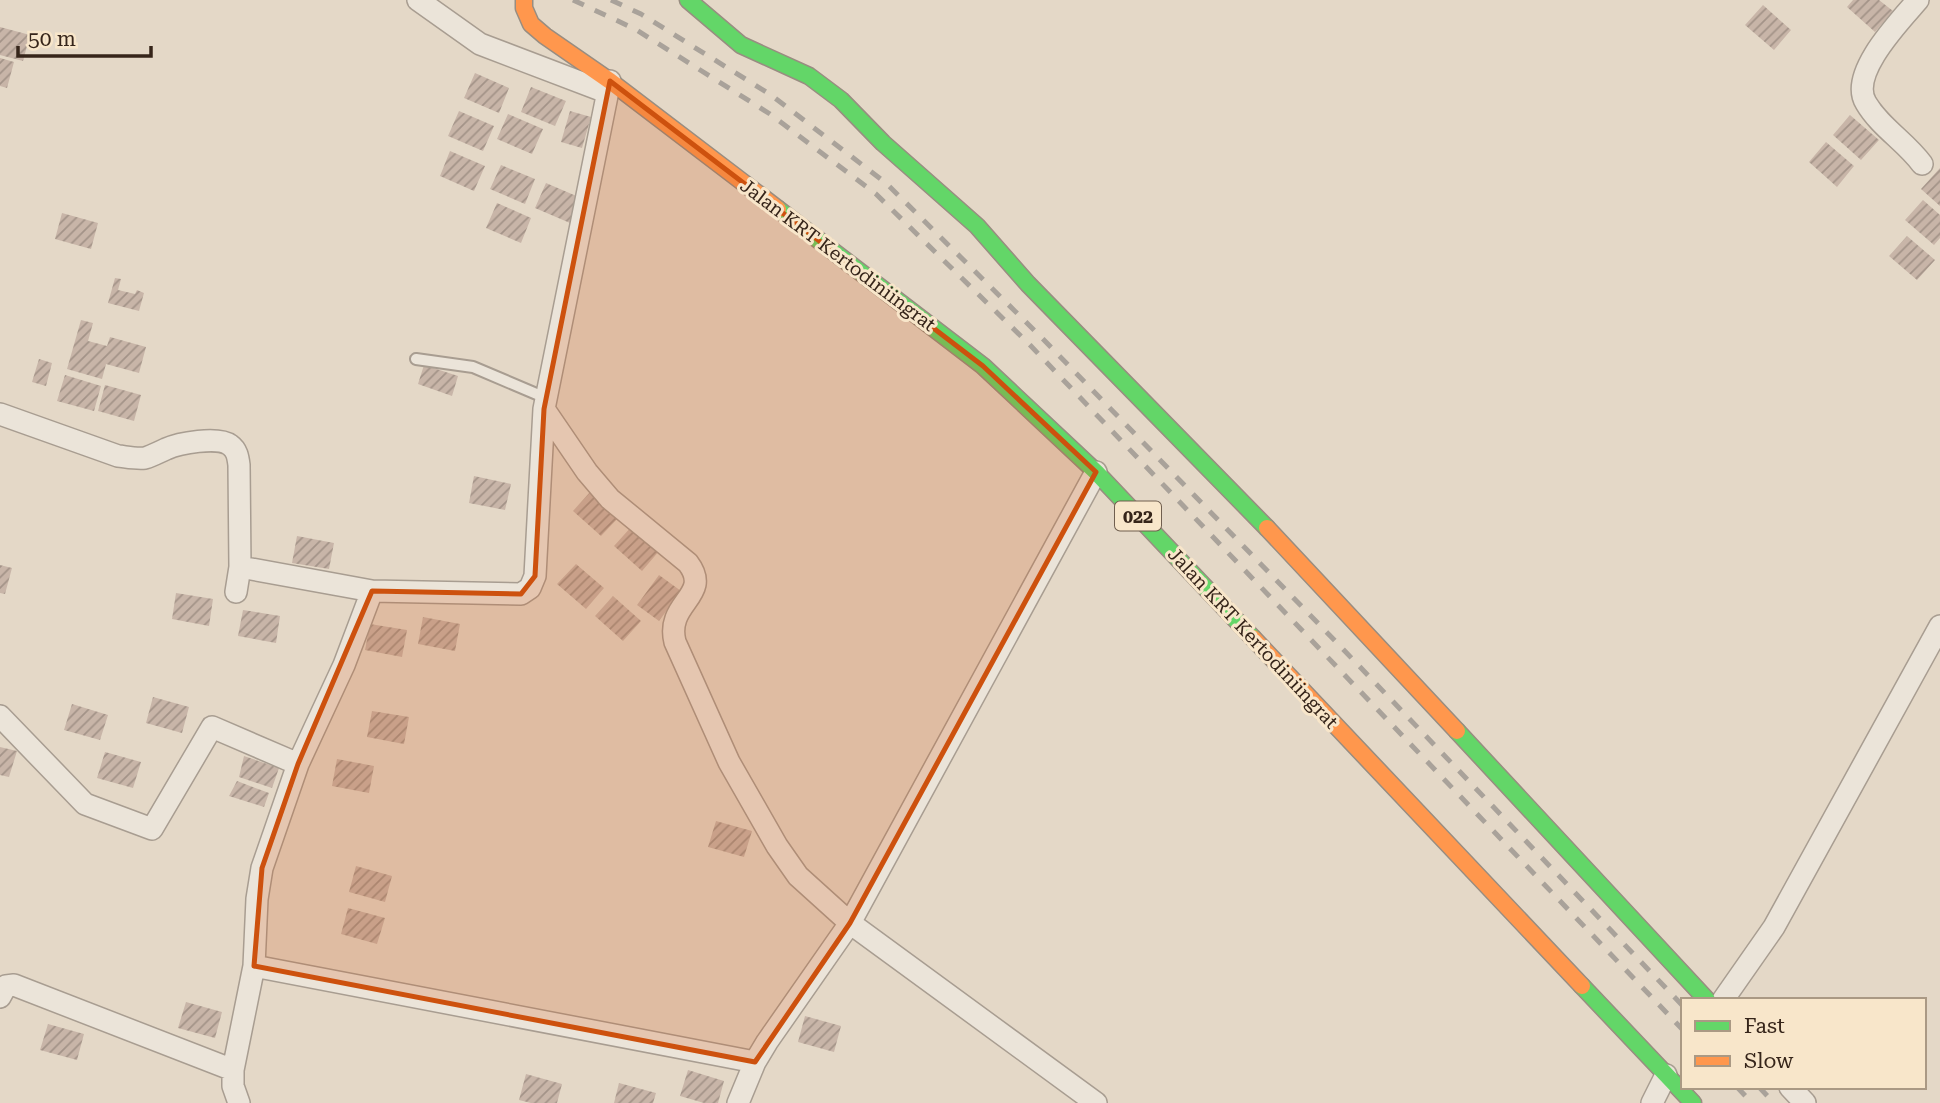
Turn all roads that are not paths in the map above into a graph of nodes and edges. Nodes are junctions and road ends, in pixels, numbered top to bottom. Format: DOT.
graph roads {
  1 [pos="418,0"];
  2 [pos="524,0"];
  3 [pos="688,0"];
  4 [pos="1918,0"];
  5 [pos="608,86"];
  6 [pos="1922,164"];
  7 [pos="416,359"];
  8 [pos="545,404"];
  9 [pos="0,414"];
  10 [pos="1096,472"];
  11 [pos="240,568"];
  12 [pos="372,591"];
  13 [pos="236,592"];
  14 [pos="1940,626"];
  15 [pos="0,716"];
  16 [pos="298,764"];
  17 [pos="850,923"];
  18 [pos="254,966"];
  19 [pos="0,997"];
  20 [pos="1705,998"];
  21 [pos="1724,998"];
  22 [pos="755,1062"];
  23 [pos="233,1069"];
  24 [pos="1666,1075"];
  25 [pos="1792,1089"];
  26 [pos="239,1103"];
  27 [pos="738,1103"];
  28 [pos="1096,1103"];
  29 [pos="1652,1103"];
  30 [pos="1693,1103"];
  31 [pos="1805,1103"];
  1 -- 5 [label="street"];
  2 -- 5 [label="main road, Jalan KRT Kertodiniingrat / 022"];
  3 -- 20 [label="main road"];
  4 -- 6 [label="street"];
  5 -- 8 [label="street"];
  5 -- 10 [label="main road, Jalan KRT Kertodiniingrat / 022"];
  7 -- 8 [label="lane"];
  8 -- 12 [label="street"];
  8 -- 17 [label="street"];
  9 -- 11 [label="street"];
  10 -- 17 [label="street"];
  10 -- 24 [label="main road, Jalan KRT Kertodiniingrat / 022"];
  11 -- 12 [label="street"];
  11 -- 13 [label="street"];
  12 -- 16 [label="street"];
  14 -- 21 [label="street"];
  15 -- 16 [label="street"];
  16 -- 18 [label="street"];
  17 -- 22 [label="street"];
  17 -- 28 [label="street"];
  18 -- 22 [label="street"];
  18 -- 23 [label="street"];
  19 -- 23 [label="street"];
  22 -- 27 [label="street"];
  23 -- 26 [label="street"];
  24 -- 29 [label="street"];
  24 -- 30 [label="main road, Jalan KRT Kertodiniingrat / 022"];
  25 -- 31 [label="street"];
}
